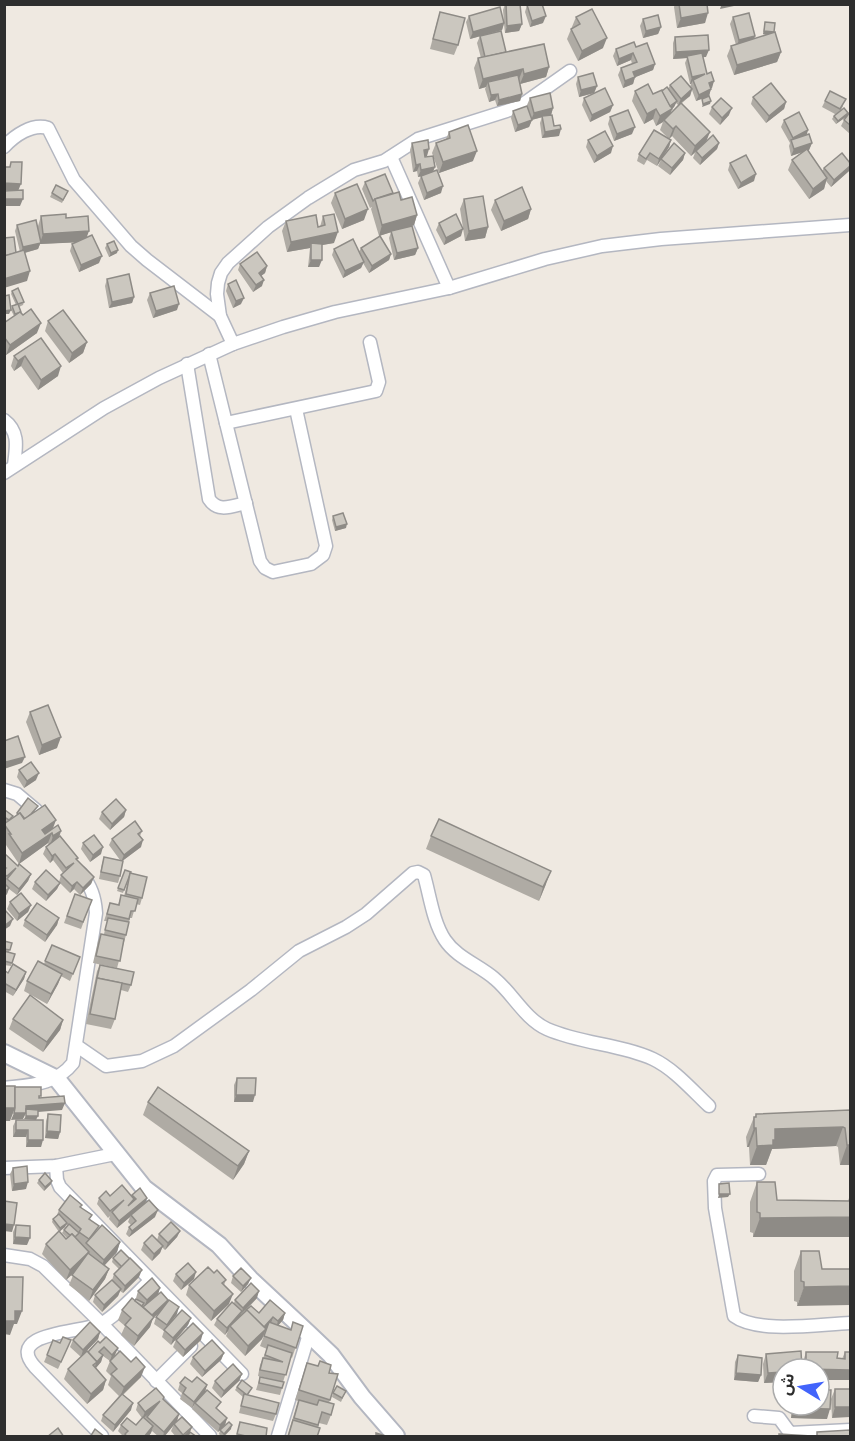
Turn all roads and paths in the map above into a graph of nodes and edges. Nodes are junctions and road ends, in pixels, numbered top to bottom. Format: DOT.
graph roads {
  1 [pos="570,71"];
  2 [pos="4,147"];
  3 [pos="391,157"];
  4 [pos="850,225"];
  5 [pos="449,288"];
  6 [pos="220,316"];
  7 [pos="370,342"];
  8 [pos="233,345"];
  9 [pos="209,354"];
  10 [pos="187,364"];
  11 [pos="296,409"];
  12 [pos="4,420"];
  13 [pos="226,423"];
  14 [pos="9,469"];
  15 [pos="246,503"];
  16 [pos="4,790"];
  17 [pos="44,819"];
  18 [pos="77,866"];
  19 [pos="76,1046"];
  20 [pos="4,1053"];
  21 [pos="57,1079"];
  22 [pos="4,1088"];
  23 [pos="709,1106"];
  24 [pos="115,1154"];
  25 [pos="56,1166"];
  26 [pos="4,1168"];
  27 [pos="759,1174"];
  28 [pos="4,1255"];
  29 [pos="150,1281"];
  30 [pos="850,1323"];
  31 [pos="102,1324"];
  32 [pos="309,1334"];
  33 [pos="203,1335"];
  34 [pos="242,1374"];
  35 [pos="156,1381"];
  36 [pos="754,1416"];
  37 [pos="850,1430"];
  38 [pos="102,1437"];
  39 [pos="210,1437"];
  40 [pos="278,1437"];
  41 [pos="396,1437"];
  1 -- 3 [label="street"];
  2 -- 6 [label="street"];
  3 -- 5 [label="street"];
  3 -- 6 [label="street"];
  4 -- 5 [label="street"];
  5 -- 8 [label="street"];
  6 -- 8 [label="street"];
  7 -- 11 [label="street"];
  8 -- 9 [label="street"];
  9 -- 10 [label="street"];
  9 -- 13 [label="street"];
  10 -- 14 [label="street"];
  10 -- 15 [label="street"];
  11 -- 13 [label="street"];
  11 -- 15 [label="street"];
  12 -- 14 [label="street"];
  13 -- 15 [label="street"];
  16 -- 17 [label="street"];
  18 -- 19 [label="street"];
  19 -- 21 [label="street"];
  19 -- 23 [label="street"];
  20 -- 21 [label="main road"];
  21 -- 22 [label="street"];
  21 -- 24 [label="main road"];
  24 -- 25 [label="street"];
  24 -- 32 [label="main road"];
  25 -- 26 [label="street"];
  25 -- 29 [label="street"];
  27 -- 30 [label="street"];
  28 -- 31 [label="street"];
  29 -- 31 [label="street"];
  29 -- 33 [label="street"];
  31 -- 35 [label="street"];
  31 -- 38 [label="street"];
  32 -- 40 [label="street"];
  32 -- 41 [label="main road"];
  33 -- 34 [label="street"];
  33 -- 35 [label="street"];
  35 -- 39 [label="street"];
  36 -- 37 [label="street"];
}
